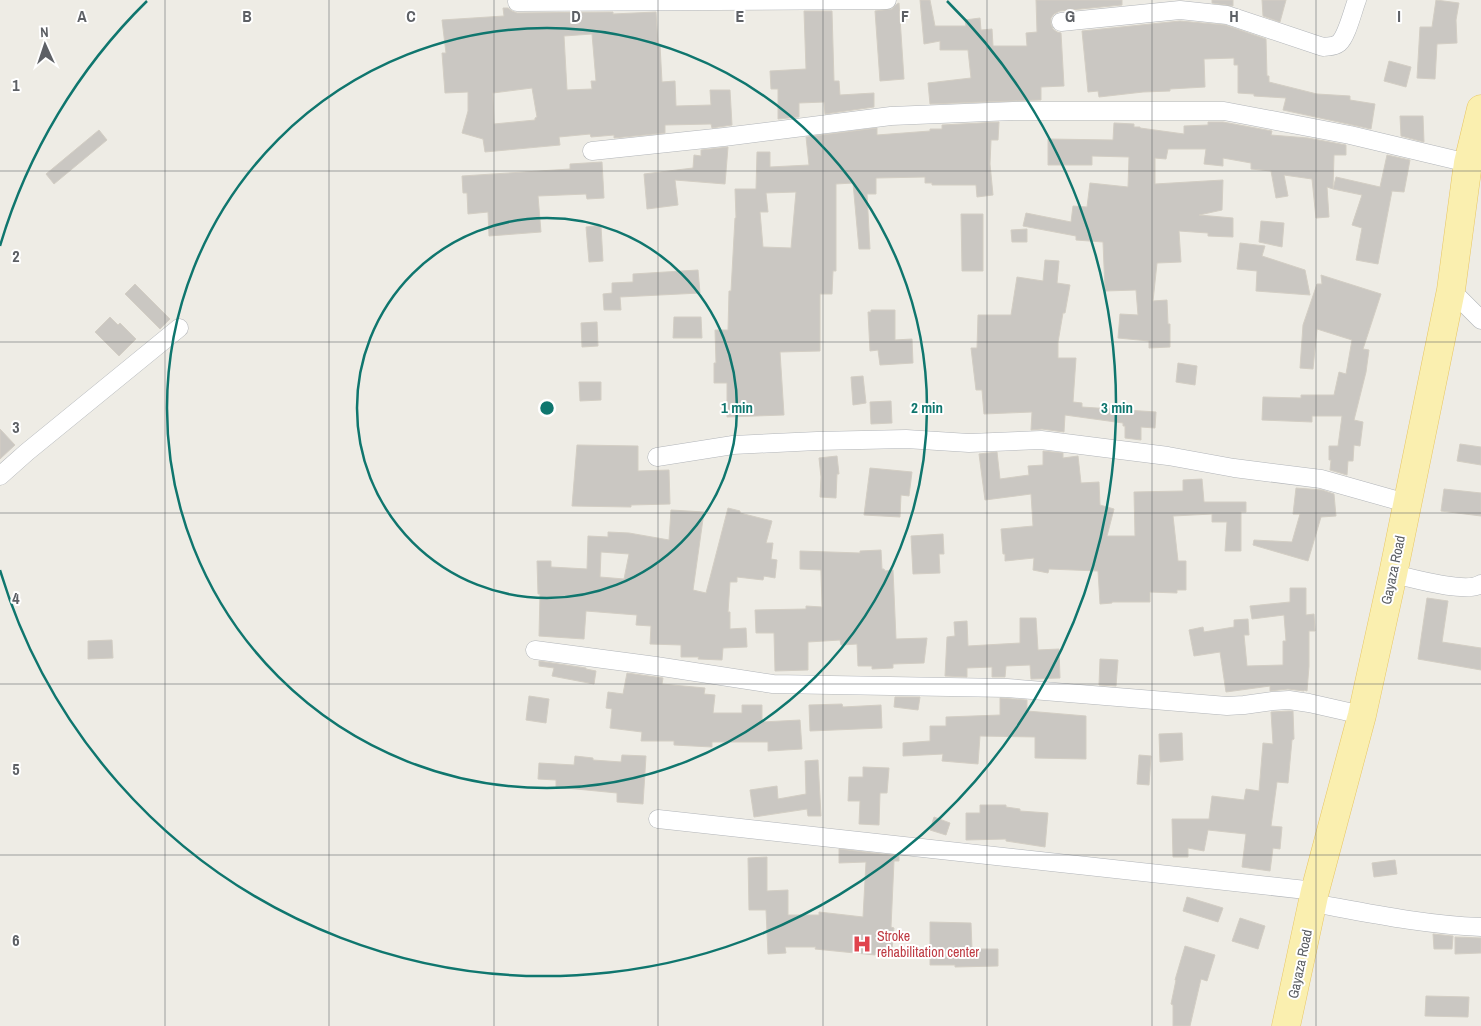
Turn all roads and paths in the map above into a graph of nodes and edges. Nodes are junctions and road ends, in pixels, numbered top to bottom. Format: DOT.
graph roads {
  1 [pos="887,0"];
  2 [pos="1357,0"];
  3 [pos="722,1"];
  4 [pos="517,2"];
  5 [pos="1061,22"];
  6 [pos="1481,109"];
  7 [pos="592,151"];
  8 [pos="1468,164"];
  9 [pos="1451,290"];
  10 [pos="1481,320"];
  11 [pos="179,328"];
  12 [pos="657,457"];
  13 [pos="0,476"];
  14 [pos="1406,502"];
  15 [pos="1393,574"];
  16 [pos="1481,584"];
  17 [pos="535,650"];
  18 [pos="1362,714"];
  19 [pos="658,819"];
  20 [pos="1314,897"];
  21 [pos="1481,927"];
  22 [pos="1286,1026"];
  1 -- 3 [label="street"];
  2 -- 5 [label="street"];
  3 -- 4 [label="street"];
  6 -- 8 [label="main road, Gayaza Road"];
  7 -- 8 [label="street"];
  8 -- 9 [label="main road, Gayaza Road"];
  9 -- 10 [label="street"];
  9 -- 14 [label="main road, Gayaza Road"];
  11 -- 13 [label="street"];
  12 -- 14 [label="street"];
  14 -- 15 [label="main road, Gayaza Road"];
  15 -- 16 [label="street"];
  15 -- 18 [label="main road, Gayaza Road"];
  17 -- 18 [label="street"];
  18 -- 20 [label="main road, Gayaza Road"];
  19 -- 20 [label="street"];
  20 -- 21 [label="street"];
  20 -- 22 [label="main road, Gayaza Road"];
}
